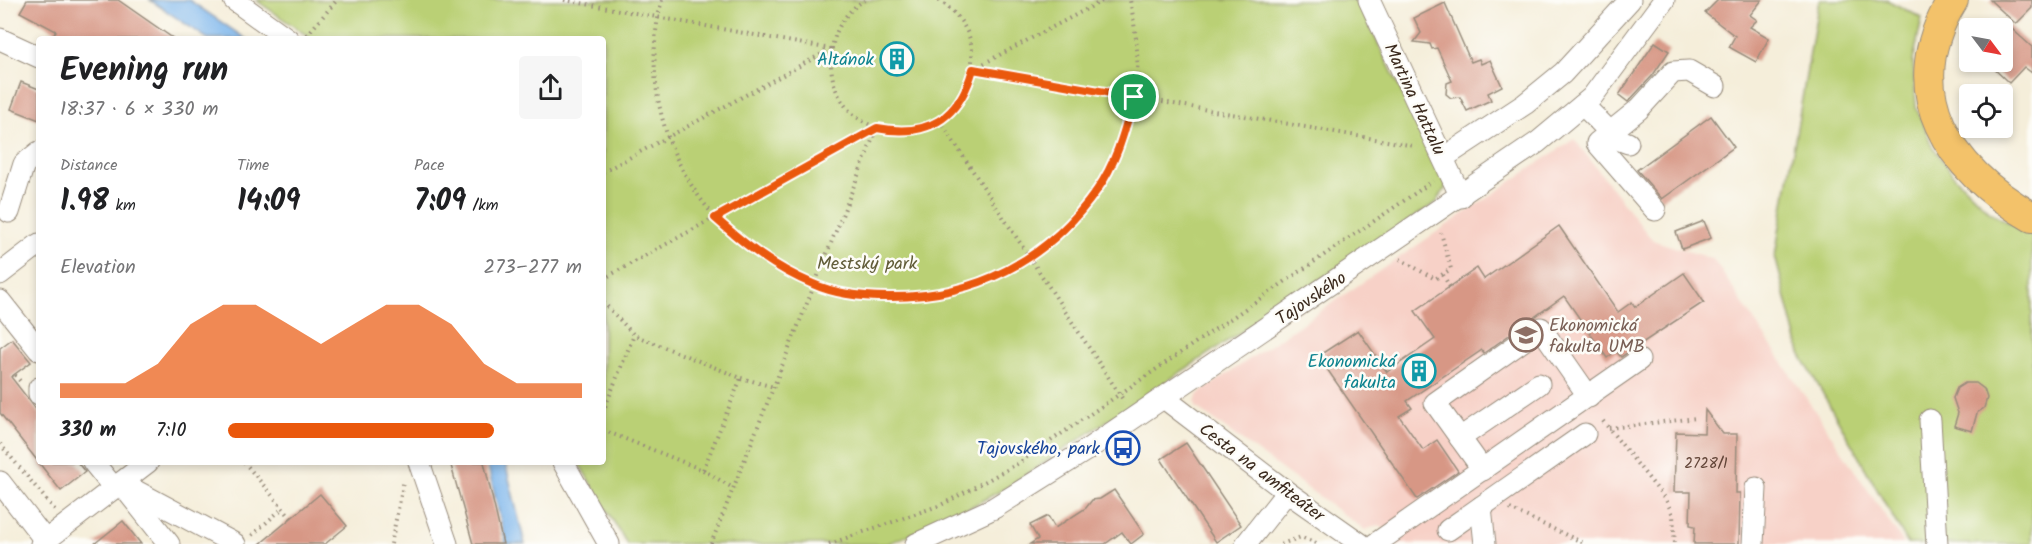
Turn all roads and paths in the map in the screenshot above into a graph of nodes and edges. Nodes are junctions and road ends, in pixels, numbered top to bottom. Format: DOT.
graph roads {
  1 [pos="234,0"];
  2 [pos="337,0"];
  3 [pos="564,0"];
  4 [pos="662,0"];
  5 [pos="938,0"];
  6 [pos="1104,0"];
  7 [pos="1130,0"];
  8 [pos="1369,0"];
  9 [pos="1630,0"];
  10 [pos="1664,0"];
  11 [pos="1953,0"];
  12 [pos="863,1"];
  13 [pos="658,17"];
  14 [pos="296,36"];
  15 [pos="299,36"];
  16 [pos="0,39"];
  17 [pos="831,49"];
  18 [pos="36,56"];
  19 [pos="973,69"];
  20 [pos="1715,86"];
  21 [pos="1134,97"];
  22 [pos="1583,105"];
  23 [pos="940,121"];
  24 [pos="877,128"];
  25 [pos="1610,131"];
  26 [pos="667,137"];
  27 [pos="1628,143"];
  28 [pos="36,154"];
  29 [pos="1440,162"];
  30 [pos="606,170"];
  31 [pos="1461,197"];
  32 [pos="1655,210"];
  33 [pos="9,212"];
  34 [pos="2032,217"];
  35 [pos="715,218"];
  36 [pos="1439,227"];
  37 [pos="36,246"];
  38 [pos="1396,256"];
  39 [pos="1030,258"];
  40 [pos="0,274"];
  41 [pos="1443,275"];
  42 [pos="606,277"];
  43 [pos="814,285"];
  44 [pos="1450,287"];
  45 [pos="0,301"];
  46 [pos="606,305"];
  47 [pos="634,335"];
  48 [pos="36,346"];
  49 [pos="1639,360"];
  50 [pos="741,378"];
  51 [pos="1539,384"];
  52 [pos="774,387"];
  53 [pos="1120,394"];
  54 [pos="1164,398"];
  55 [pos="1588,398"];
  56 [pos="606,405"];
  57 [pos="1130,409"];
  58 [pos="1697,418"];
  59 [pos="1930,420"];
  60 [pos="1608,428"];
  61 [pos="606,431"];
  62 [pos="1586,434"];
  63 [pos="1460,438"];
  64 [pos="0,444"];
  65 [pos="103,465"];
  66 [pos="247,465"];
  67 [pos="565,465"];
  68 [pos="412,468"];
  69 [pos="703,470"];
  70 [pos="1483,470"];
  71 [pos="129,473"];
  72 [pos="0,482"];
  73 [pos="733,488"];
  74 [pos="1756,488"];
  75 [pos="1287,492"];
  76 [pos="1486,503"];
  77 [pos="283,508"];
  78 [pos="52,509"];
  79 [pos="291,518"];
  80 [pos="1448,530"];
  81 [pos="241,542"];
  82 [pos="45,543"];
  83 [pos="169,544"];
  84 [pos="391,544"];
  85 [pos="447,544"];
  86 [pos="609,544"];
  87 [pos="711,544"];
  88 [pos="830,544"];
  89 [pos="916,544"];
  90 [pos="1246,544"];
  91 [pos="1281,544"];
  92 [pos="1319,544"];
  93 [pos="1361,544"];
  94 [pos="1375,544"];
  95 [pos="1485,544"];
  96 [pos="1586,544"];
  97 [pos="1675,544"];
  98 [pos="1753,544"];
  99 [pos="1936,544"];
  1 -- 14 [label="street"];
  2 -- 15 [label="path"];
  3 -- 13 [label="path"];
  4 -- 13 [label="path"];
  5 -- 19 [label="path"];
  6 -- 19 [label="path"];
  7 -- 21 [label="path"];
  8 -- 29 [label="street, Martina Hattalu"];
  9 -- 29 [label="street"];
  10 -- 22 [label="street, Tajovského"];
  11 -- 34 [label="highway"];
  12 -- 17 [label="path"];
  13 -- 17 [label="path"];
  13 -- 26 [label="path"];
  16 -- 18 [label="street"];
  17 -- 24 [label="path"];
  17 -- 26 [label="path"];
  19 -- 21 [label="path"];
  19 -- 23 [label="path"];
  20 -- 25 [label="street"];
  21 -- 29 [label="path"];
  21 -- 39 [label="path"];
  22 -- 25 [label="street"];
  22 -- 31 [label="street, Tajovského"];
  23 -- 24 [label="path"];
  23 -- 39 [label="path"];
  24 -- 35 [label="path"];
  24 -- 43 [label="path"];
  25 -- 27 [label="street"];
  25 -- 32 [label="street"];
  26 -- 30 [label="path"];
  26 -- 35 [label="path"];
  28 -- 33 [label="street"];
  29 -- 31 [label="street, Martina Hattalu"];
  29 -- 53 [label="path"];
  31 -- 54 [label="street, Tajovského"];
  35 -- 42 [label="path"];
  35 -- 43 [label="path"];
  36 -- 41 [label="path"];
  37 -- 40 [label="street"];
  38 -- 41 [label="path"];
  39 -- 43 [label="path"];
  39 -- 53 [label="path"];
  41 -- 44 [label="path"];
  43 -- 52 [label="path"];
  45 -- 48 [label="street"];
  46 -- 47 [label="path"];
  47 -- 50 [label="path"];
  47 -- 56 [label="path"];
  49 -- 55 [label="street"];
  50 -- 52 [label="path"];
  50 -- 69 [label="path"];
  51 -- 63 [label="street"];
  52 -- 73 [label="path"];
  53 -- 57 [label="path"];
  53 -- 88 [label="path"];
  54 -- 75 [label="street, Cesta na amfiteáter"];
  54 -- 89 [label="street, Tajovského"];
  55 -- 60 [label="path"];
  55 -- 63 [label="street"];
  55 -- 70 [label="street"];
  58 -- 60 [label="path"];
  59 -- 99 [label="street"];
  60 -- 62 [label="path"];
  60 -- 97 [label="path"];
  61 -- 69 [label="path"];
  62 -- 76 [label="street"];
  63 -- 70 [label="street"];
  64 -- 78 [label="path"];
  65 -- 71 [label="street"];
  66 -- 77 [label="path"];
  67 -- 86 [label="street"];
  68 -- 84 [label="path"];
  68 -- 85 [label="street"];
  69 -- 73 [label="path"];
  70 -- 94 [label="street"];
  71 -- 81 [label="street"];
  71 -- 82 [label="street"];
  71 -- 83 [label="street"];
  72 -- 82 [label="street"];
  73 -- 87 [label="path"];
  74 -- 98 [label="street"];
  75 -- 90 [label="street"];
  75 -- 93 [label="street, Cesta na amfiteáter"];
  76 -- 80 [label="street"];
  76 -- 95 [label="street"];
  76 -- 96 [label="path"];
  77 -- 79 [label="path"];
  77 -- 81 [label="path"];
  91 -- 92 [label="path"];
}
